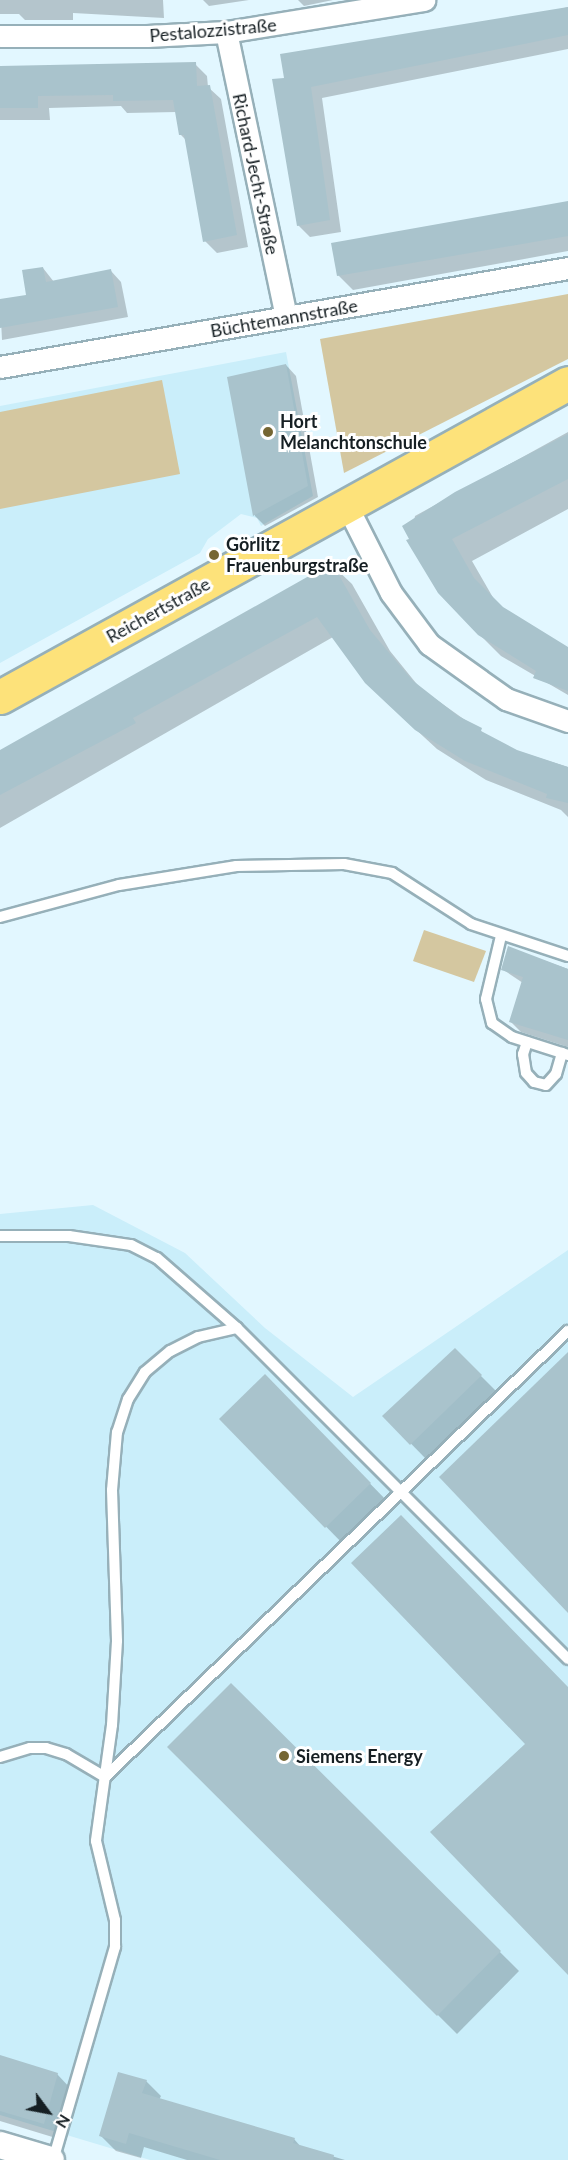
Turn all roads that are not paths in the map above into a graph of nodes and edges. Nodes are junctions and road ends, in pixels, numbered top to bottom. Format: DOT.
graph roads {
  1 [pos="424,0"];
  2 [pos="226,32"];
  3 [pos="0,36"];
  4 [pos="566,272"];
  5 [pos="285,317"];
  6 [pos="0,367"];
  7 [pos="568,383"];
  8 [pos="347,506"];
  9 [pos="0,696"];
  10 [pos="568,721"];
  11 [pos="0,917"];
  12 [pos="501,936"];
  13 [pos="568,956"];
  14 [pos="527,1042"];
  15 [pos="565,1054"];
  16 [pos="0,1236"];
  17 [pos="237,1328"];
  18 [pos="568,1331"];
  19 [pos="402,1489"];
  20 [pos="568,1659"];
  21 [pos="0,1757"];
  22 [pos="105,1777"];
  23 [pos="0,2145"];
  24 [pos="52,2160"];
  1 -- 2 [label="street, Pestalozzistraße"];
  2 -- 3 [label="street, Pestalozzistraße"];
  2 -- 5 [label="street, Richard-Jecht-Straße"];
  4 -- 5 [label="street, Büchtemannstraße"];
  5 -- 6 [label="street, Büchtemannstraße"];
  7 -- 8 [label="main road, Reichertstraße"];
  8 -- 9 [label="main road, Reichertstraße"];
  8 -- 10 [label="street"];
  11 -- 12 [label="lane"];
  12 -- 13 [label="lane"];
  12 -- 14 [label="lane"];
  14 -- 15 [label="lane"];
  14 -- 15 [label="lane"];
  16 -- 17 [label="lane"];
  17 -- 19 [label="lane"];
  17 -- 22 [label="lane"];
  18 -- 19 [label="lane"];
  19 -- 20 [label="lane"];
  19 -- 22 [label="lane"];
  21 -- 22 [label="lane"];
  22 -- 24 [label="lane"];
  23 -- 24 [label="street"];
}
